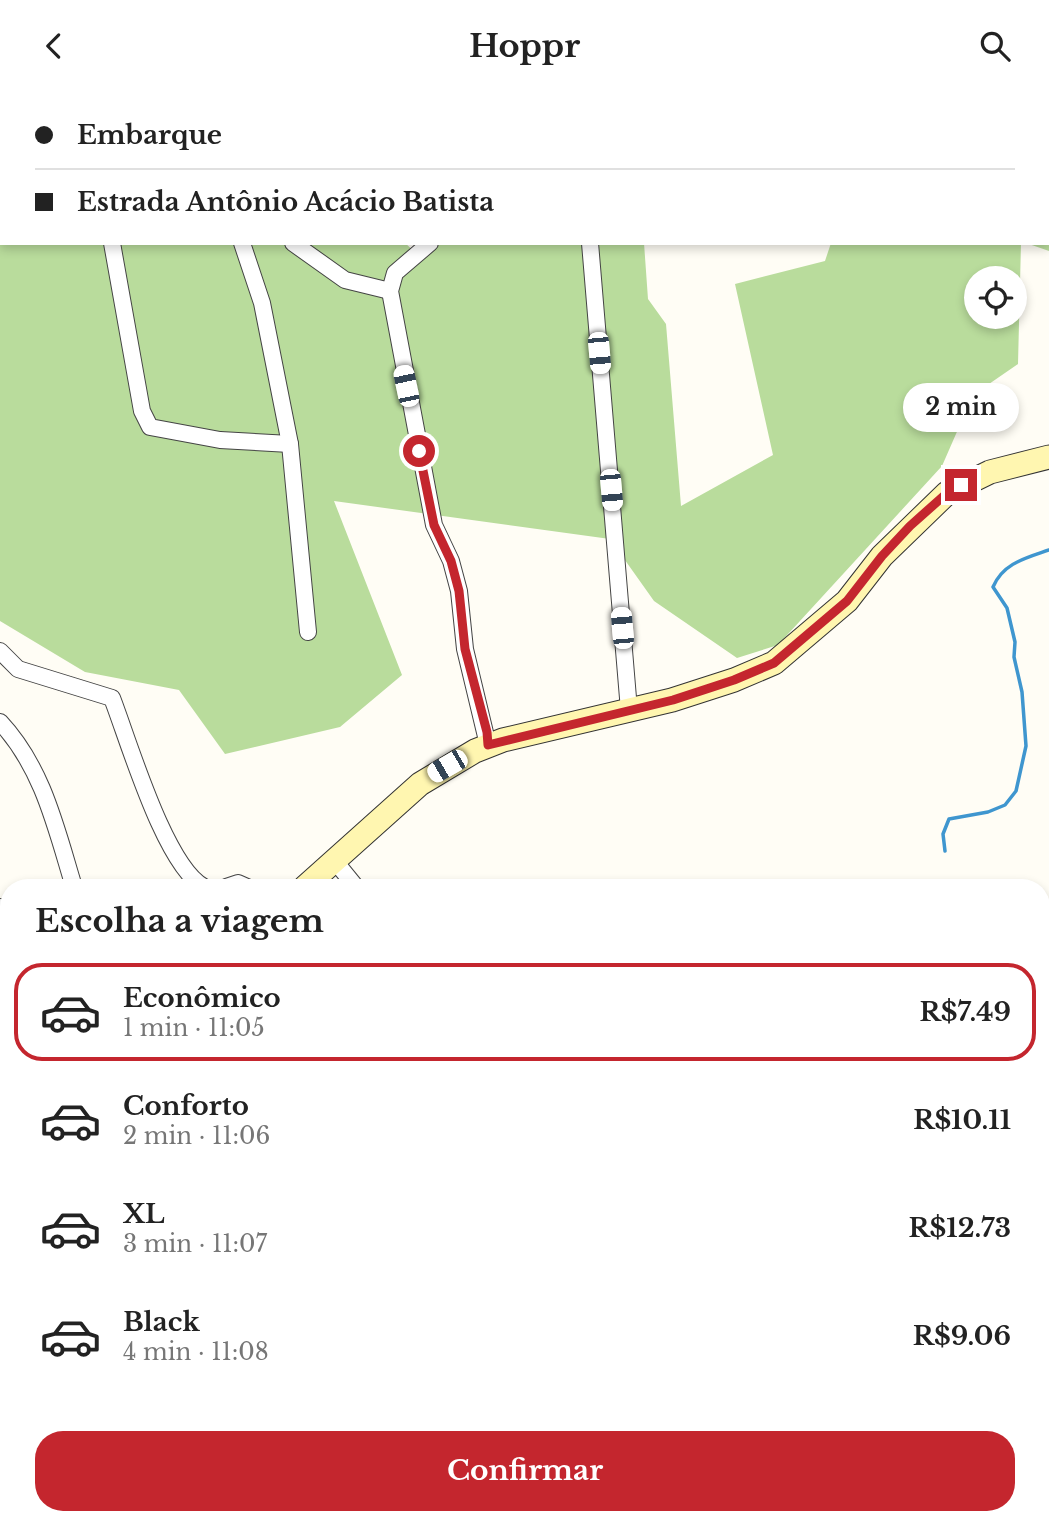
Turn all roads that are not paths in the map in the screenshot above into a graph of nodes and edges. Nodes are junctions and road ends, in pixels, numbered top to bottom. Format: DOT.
graph roads {
  1 [pos="112,245"];
  2 [pos="243,245"];
  3 [pos="296,245"];
  4 [pos="428,245"];
  5 [pos="590,245"];
  6 [pos="390,291"];
  7 [pos="290,444"];
  8 [pos="1049,457"];
  9 [pos="308,632"];
  10 [pos="0,651"];
  11 [pos="629,710"];
  12 [pos="0,722"];
  13 [pos="488,745"];
  14 [pos="334,860"];
  15 [pos="72,879"];
  16 [pos="192,879"];
  17 [pos="317,879"];
  18 [pos="349,879"];
  1 -- 7 [label="street"];
  2 -- 7 [label="street"];
  3 -- 6 [label="street"];
  4 -- 6 [label="street"];
  5 -- 11 [label="street"];
  6 -- 13 [label="street"];
  7 -- 9 [label="street"];
  8 -- 11 [label="street"];
  10 -- 16 [label="street"];
  11 -- 13 [label="street"];
  12 -- 15 [label="street"];
  13 -- 14 [label="street"];
  14 -- 17 [label="street"];
  14 -- 18 [label="street"];
}
